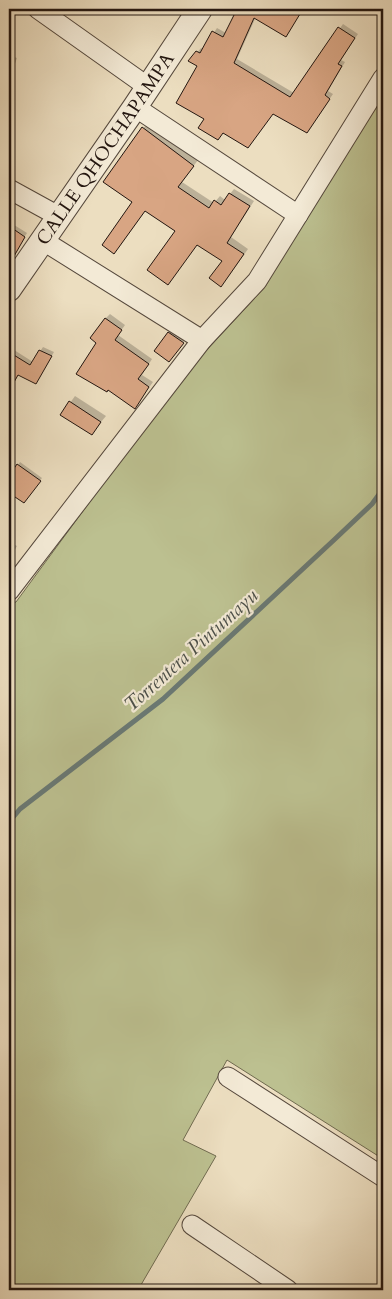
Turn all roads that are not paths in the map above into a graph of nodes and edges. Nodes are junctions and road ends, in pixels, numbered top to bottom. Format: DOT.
graph roads {
  1 [pos="38,9"];
  2 [pos="200,9"];
  3 [pos="383,78"];
  4 [pos="148,87"];
  5 [pos="135,107"];
  6 [pos="9,189"];
  7 [pos="298,215"];
  8 [pos="60,216"];
  9 [pos="42,240"];
  10 [pos="9,289"];
  11 [pos="202,340"];
  12 [pos="9,591"];
  13 [pos="228,1078"];
  14 [pos="383,1177"];
  15 [pos="192,1225"];
  16 [pos="288,1290"];
  1 -- 4 [label="street"];
  2 -- 4 [label="street, CALLE QHOCHAPAMPA"];
  3 -- 7 [label="street"];
  4 -- 5 [label="street, CALLE QHOCHAPAMPA"];
  5 -- 7 [label="street"];
  5 -- 8 [label="street, CALLE QHOCHAPAMPA"];
  6 -- 8 [label="street"];
  7 -- 11 [label="street"];
  8 -- 9 [label="street, CALLE QHOCHAPAMPA"];
  9 -- 10 [label="street, CALLE QHOCHAPAMPA"];
  9 -- 11 [label="street"];
  11 -- 12 [label="street"];
  13 -- 14 [label="street"];
  15 -- 16 [label="street"];
}
